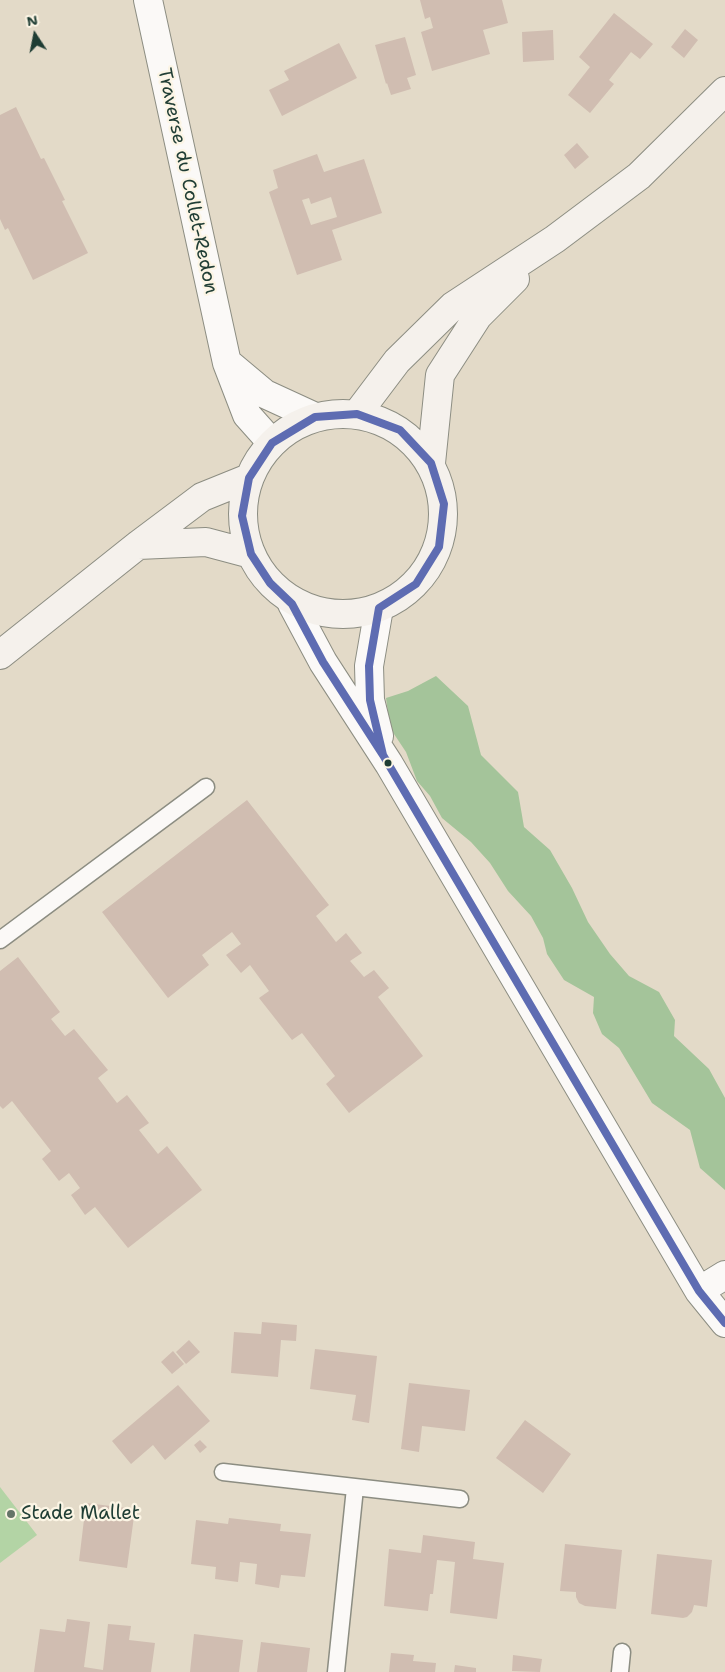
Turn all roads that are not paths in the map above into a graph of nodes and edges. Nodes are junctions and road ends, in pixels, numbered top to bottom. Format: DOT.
graph roads {
  1 [pos="148,0"];
  2 [pos="725,91"];
  3 [pos="555,239"];
  4 [pos="227,362"];
  5 [pos="357,414"];
  6 [pos="315,417"];
  7 [pos="272,443"];
  8 [pos="431,463"];
  9 [pos="249,478"];
  10 [pos="138,545"];
  11 [pos="251,554"];
  12 [pos="292,604"];
  13 [pos="379,608"];
  14 [pos="0,655"];
  15 [pos="383,755"];
  16 [pos="206,787"];
  17 [pos="0,940"];
  18 [pos="725,1275"];
  19 [pos="699,1292"];
  20 [pos="725,1323"];
  21 [pos="223,1472"];
  22 [pos="355,1488"];
  23 [pos="460,1499"];
  24 [pos="622,1652"];
  25 [pos="336,1672"];
  26 [pos="620,1672"];
  1 -- 4 [label="street, Traverse du Collet-Redon"];
  2 -- 3 [label="street"];
  3 -- 5 [label="street"];
  3 -- 8 [label="street"];
  4 -- 6 [label="street"];
  4 -- 7 [label="street, Traverse du Collet-Redon"];
  5 -- 6 [label="street"];
  5 -- 8 [label="street"];
  6 -- 7 [label="street"];
  7 -- 9 [label="street"];
  8 -- 13 [label="street"];
  9 -- 10 [label="street"];
  9 -- 11 [label="street"];
  10 -- 11 [label="street"];
  10 -- 14 [label="street"];
  11 -- 12 [label="street"];
  12 -- 13 [label="street"];
  12 -- 15 [label="street"];
  13 -- 15 [label="street"];
  15 -- 19 [label="street"];
  16 -- 17 [label="lane"];
  18 -- 19 [label="street"];
  19 -- 20 [label="street"];
  21 -- 22 [label="lane"];
  22 -- 23 [label="lane"];
  22 -- 25 [label="lane"];
  24 -- 26 [label="lane"];
}
